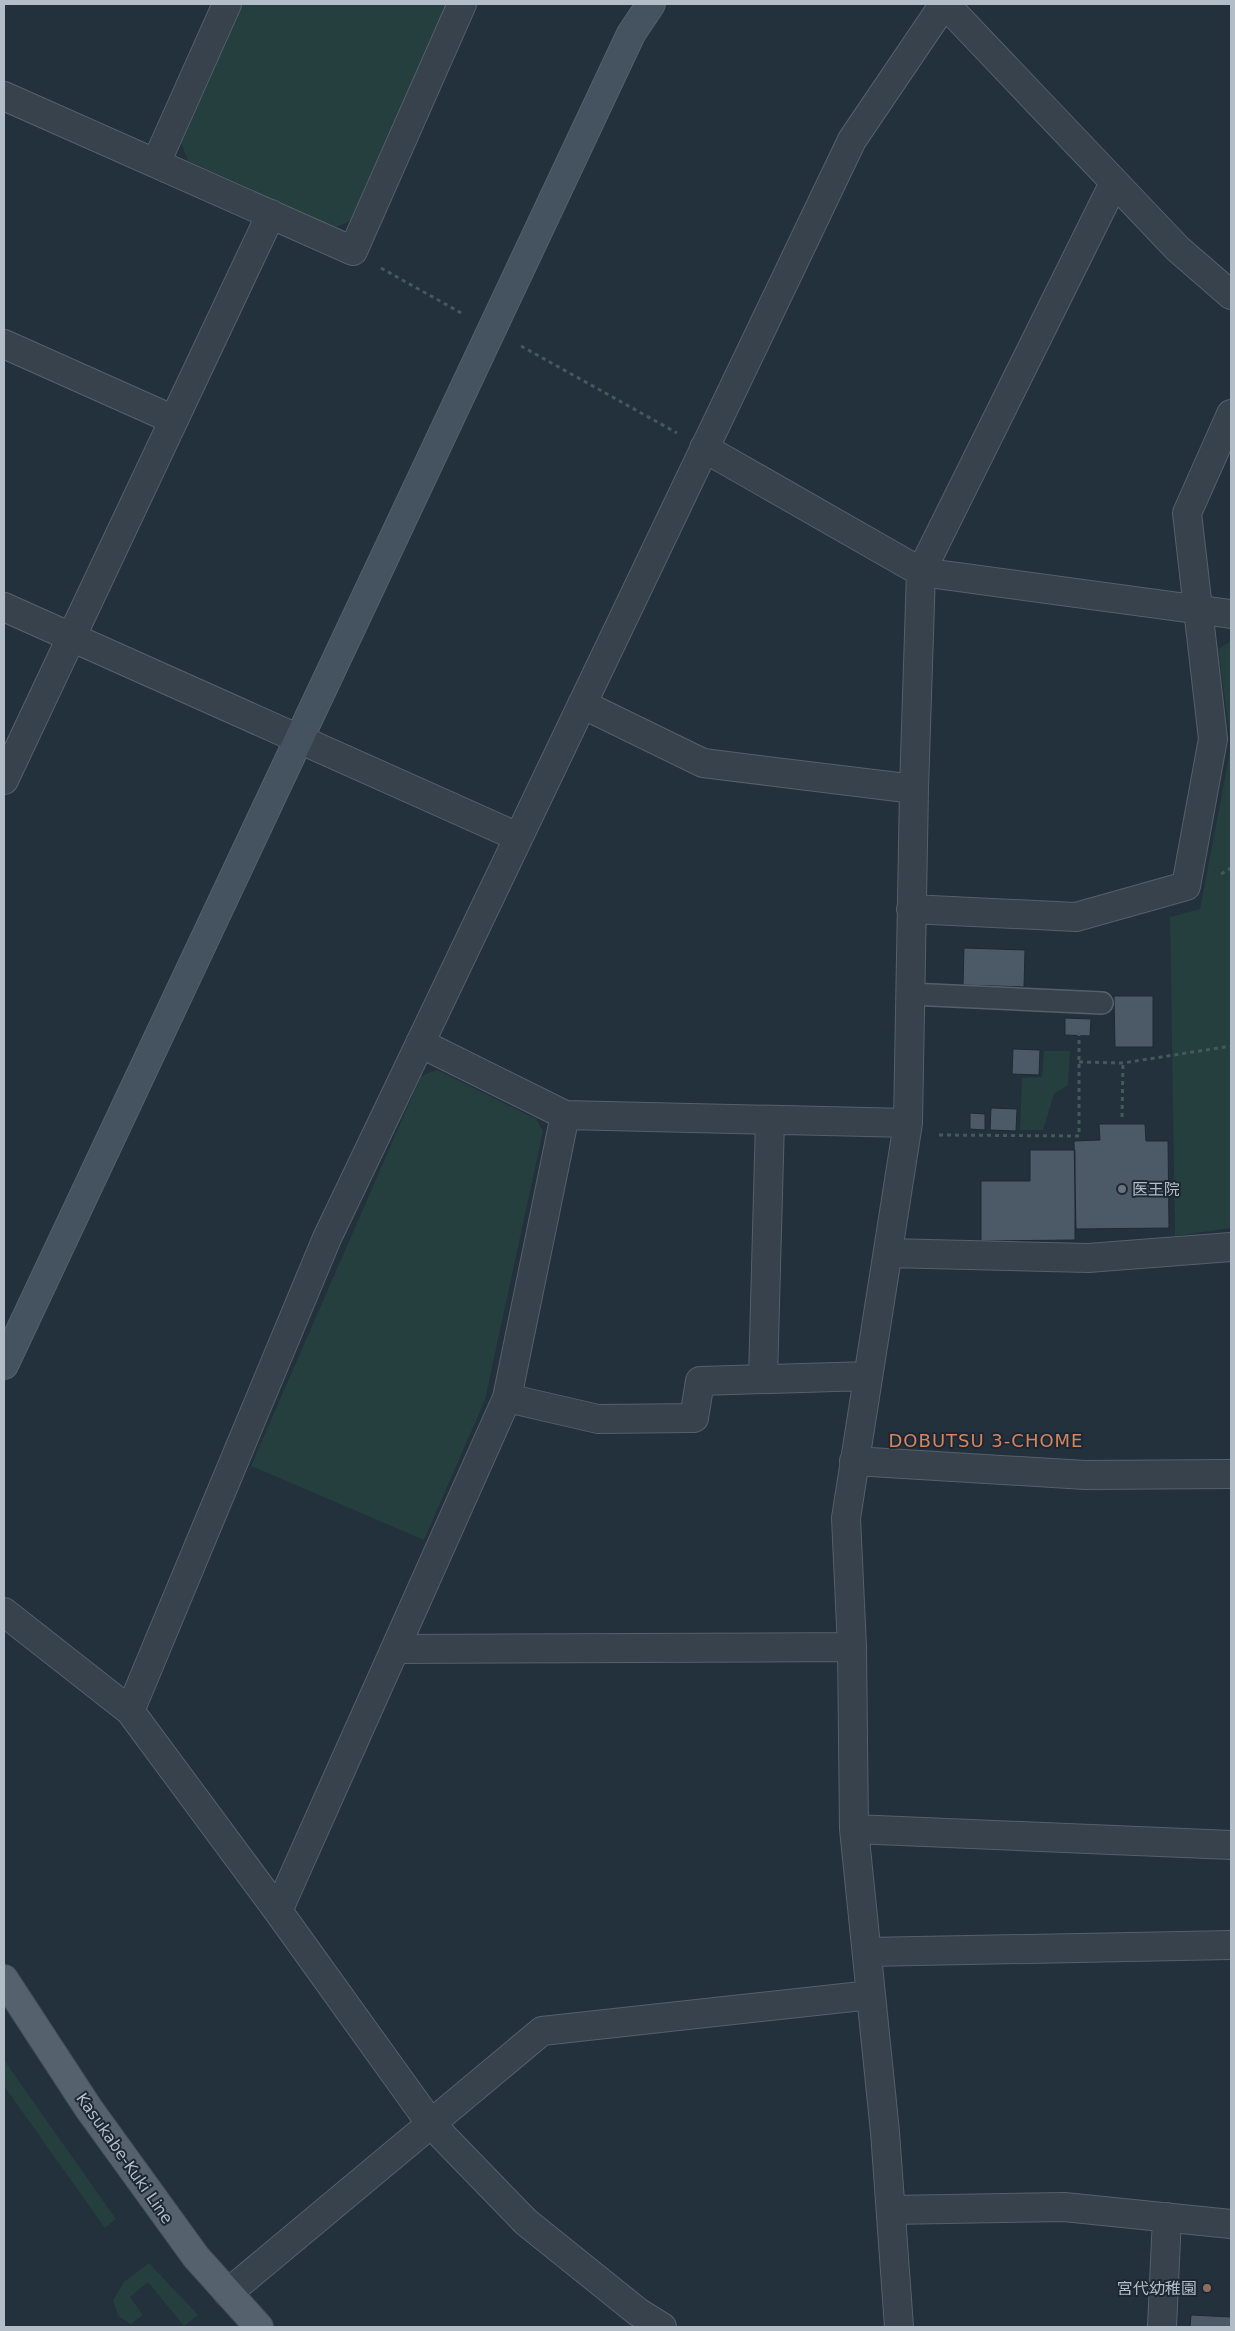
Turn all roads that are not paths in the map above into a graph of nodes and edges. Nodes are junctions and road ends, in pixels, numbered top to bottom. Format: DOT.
graph roads {
  1 [pos="226,4"];
  2 [pos="462,4"];
  3 [pos="651,4"];
  4 [pos="944,4"];
  5 [pos="4,96"];
  6 [pos="156,163"];
  7 [pos="1114,183"];
  8 [pos="271,214"];
  9 [pos="1231,294"];
  10 [pos="4,344"];
  11 [pos="1231,414"];
  12 [pos="174,420"];
  13 [pos="704,448"];
  14 [pos="921,572"];
  15 [pos="4,607"];
  16 [pos="1198,610"];
  17 [pos="1231,614"];
  18 [pos="72,636"];
  19 [pos="582,704"];
  20 [pos="298,740"];
  21 [pos="4,780"];
  22 [pos="914,789"];
  23 [pos="518,837"];
  24 [pos="912,909"];
  25 [pos="910,994"];
  26 [pos="1102,1003"];
  27 [pos="420,1043"];
  28 [pos="565,1115"];
  29 [pos="770,1120"];
  30 [pos="907,1129"];
  31 [pos="1231,1247"];
  32 [pos="889,1252"];
  33 [pos="4,1365"];
  34 [pos="868,1376"];
  35 [pos="764,1379"];
  36 [pos="508,1398"];
  37 [pos="854,1461"];
  38 [pos="1231,1474"];
  39 [pos="4,1612"];
  40 [pos="852,1647"];
  41 [pos="395,1649"];
  42 [pos="130,1711"];
  43 [pos="854,1829"];
  44 [pos="1231,1844"];
  45 [pos="278,1911"];
  46 [pos="1231,1945"];
  47 [pos="867,1952"];
  48 [pos="4,1979"];
  49 [pos="871,1995"];
  50 [pos="431,2124"];
  51 [pos="890,2210"];
  52 [pos="1167,2217"];
  53 [pos="1231,2224"];
  54 [pos="228,2293"];
  55 [pos="259,2327"];
  56 [pos="662,2327"];
  57 [pos="899,2327"];
  58 [pos="1162,2327"];
  1 -- 6 [label="street"];
  2 -- 8 [label="street"];
  3 -- 20 [label="street"];
  4 -- 7 [label="street"];
  4 -- 13 [label="street"];
  5 -- 6 [label="street"];
  6 -- 8 [label="street"];
  7 -- 9 [label="street"];
  7 -- 14 [label="street"];
  8 -- 12 [label="street"];
  10 -- 12 [label="street"];
  11 -- 16 [label="street"];
  12 -- 18 [label="street"];
  13 -- 14 [label="street"];
  13 -- 19 [label="street"];
  14 -- 16 [label="street"];
  14 -- 22 [label="street"];
  15 -- 18 [label="street"];
  16 -- 17 [label="street"];
  16 -- 24 [label="street"];
  18 -- 20 [label="street"];
  18 -- 21 [label="street"];
  19 -- 22 [label="street"];
  19 -- 23 [label="street"];
  20 -- 23 [label="street"];
  20 -- 33 [label="street"];
  22 -- 24 [label="street"];
  23 -- 27 [label="street"];
  24 -- 25 [label="street"];
  25 -- 26 [label="lane"];
  25 -- 30 [label="street"];
  27 -- 28 [label="street"];
  27 -- 42 [label="street"];
  28 -- 29 [label="street"];
  28 -- 36 [label="street"];
  29 -- 30 [label="street"];
  29 -- 35 [label="street"];
  30 -- 32 [label="street"];
  31 -- 32 [label="street"];
  32 -- 34 [label="street"];
  34 -- 35 [label="street"];
  34 -- 37 [label="street"];
  35 -- 36 [label="street"];
  36 -- 41 [label="street"];
  37 -- 38 [label="street"];
  37 -- 40 [label="street"];
  39 -- 42 [label="street"];
  40 -- 41 [label="street"];
  40 -- 43 [label="street"];
  41 -- 45 [label="street"];
  42 -- 45 [label="street"];
  43 -- 44 [label="street"];
  43 -- 47 [label="street"];
  45 -- 50 [label="street"];
  46 -- 47 [label="street"];
  47 -- 49 [label="street"];
  48 -- 54 [label="main road, Kasukabe-Kuki Line"];
  49 -- 50 [label="street"];
  49 -- 51 [label="street"];
  50 -- 54 [label="street"];
  50 -- 56 [label="street"];
  51 -- 52 [label="street"];
  51 -- 57 [label="street"];
  52 -- 53 [label="street"];
  52 -- 58 [label="street"];
  54 -- 55 [label="main road, Kasukabe-Kuki Line"];
}
